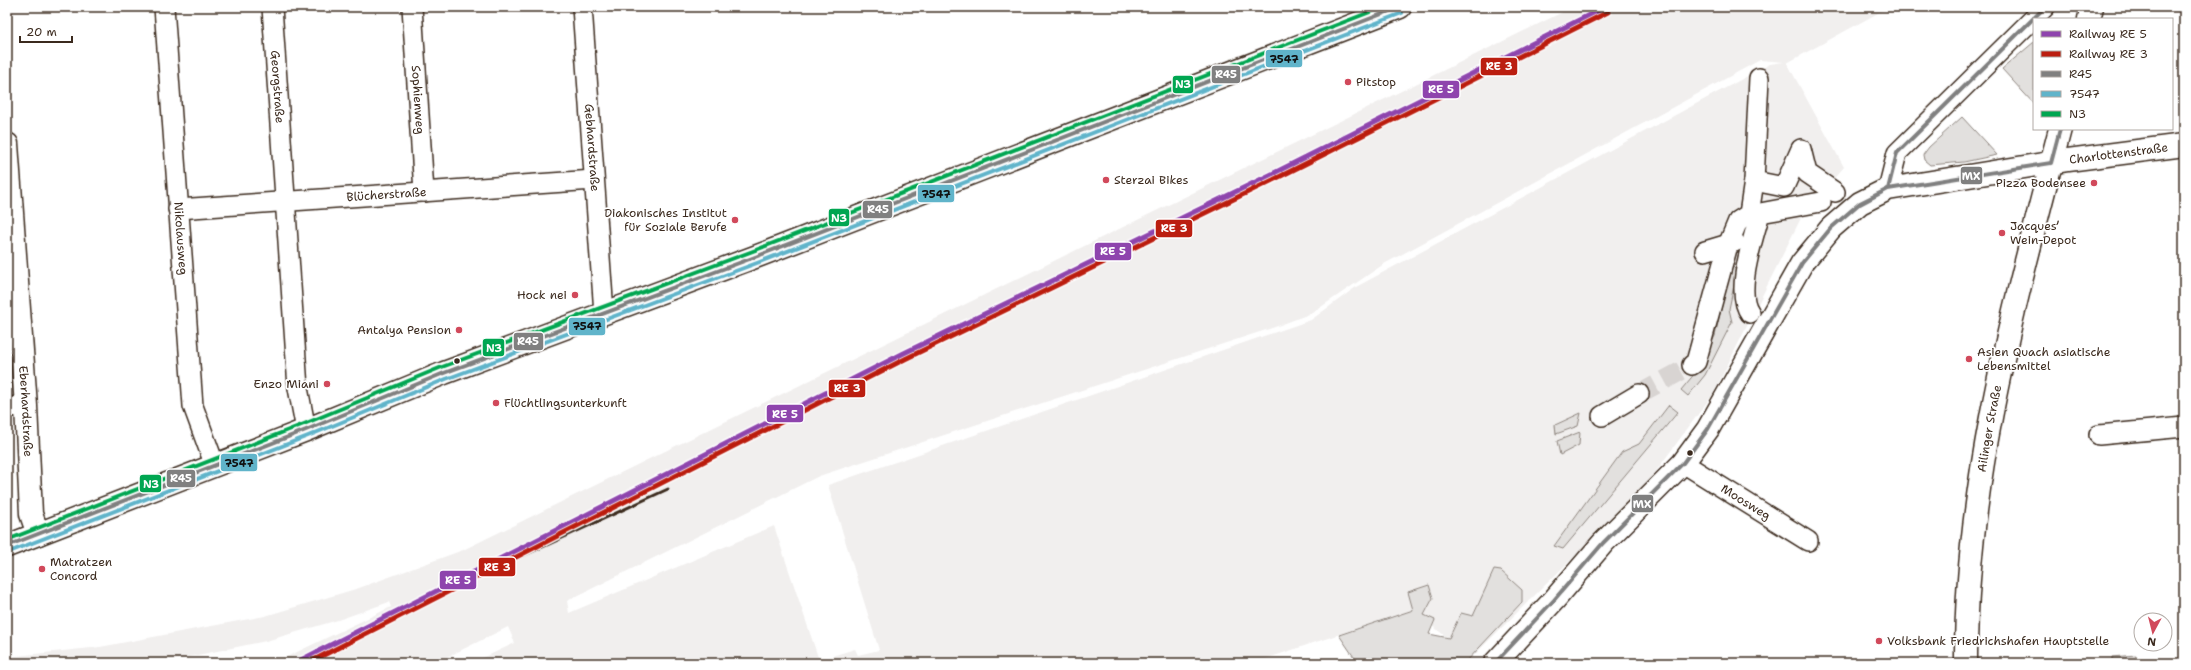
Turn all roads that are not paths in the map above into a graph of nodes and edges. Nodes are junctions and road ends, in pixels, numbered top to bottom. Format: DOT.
graph roads {
  1 [pos="164,7"];
  2 [pos="272,7"];
  3 [pos="412,7"];
  4 [pos="582,7"];
  5 [pos="1400,7"];
  6 [pos="2045,7"];
  7 [pos="2092,7"];
  8 [pos="2034,18"];
  9 [pos="2089,18"];
  10 [pos="2033,19"];
  11 [pos="2033,27"];
  12 [pos="2016,35"];
  13 [pos="1759,78"];
  14 [pos="2060,130"];
  15 [pos="7,144"];
  16 [pos="2184,145"];
  17 [pos="2051,163"];
  18 [pos="594,180"];
  19 [pos="1754,181"];
  20 [pos="1888,189"];
  21 [pos="424,192"];
  22 [pos="286,200"];
  23 [pos="178,209"];
  24 [pos="1732,243"];
  25 [pos="1705,251"];
  26 [pos="604,313"];
  27 [pos="1750,313"];
  28 [pos="1692,365"];
  29 [pos="1639,394"];
  30 [pos="16,406"];
  31 [pos="1602,416"];
  32 [pos="2184,427"];
  33 [pos="306,430"];
  34 [pos="2099,435"];
  35 [pos="1683,463"];
  36 [pos="216,466"];
  37 [pos="38,534"];
  38 [pos="1808,541"];
  39 [pos="7,546"];
  40 [pos="1495,663"];
  41 [pos="1966,663"];
  1 -- 23 [label="street, Nikolausweg"];
  2 -- 22 [label="street, Georgstraße"];
  3 -- 21 [label="street, Sophienweg"];
  4 -- 18 [label="street, Gebhardstraße"];
  5 -- 26 [label="main road"];
  6 -- 8 [label="street"];
  7 -- 9 [label="main road"];
  10 -- 12 [label="street"];
  11 -- 12 [label="street"];
  12 -- 20 [label="street"];
  13 -- 19 [label="street"];
  14 -- 17 [label="main road, Ailinger Straße"];
  15 -- 30 [label="main road, Eberhardstraße"];
  16 -- 17 [label="main road, Charlottenstraße"];
  17 -- 20 [label="main road, Charlottenstraße"];
  17 -- 41 [label="main road, Ailinger Straße"];
  18 -- 21 [label="street, Blücherstraße"];
  18 -- 26 [label="street, Gebhardstraße"];
  19 -- 24 [label="street"];
  19 -- 27 [label="street"];
  20 -- 35 [label="main road, Charlottenstraße"];
  21 -- 22 [label="street, Blücherstraße"];
  22 -- 23 [label="street, Blücherstraße"];
  22 -- 33 [label="street, Georgstraße"];
  23 -- 36 [label="street, Nikolausweg"];
  24 -- 25 [label="street"];
  24 -- 28 [label="street"];
  26 -- 33 [label="main road"];
  29 -- 31 [label="street"];
  30 -- 37 [label="main road, Eberhardstraße"];
  32 -- 34 [label="street"];
  33 -- 36 [label="main road"];
  35 -- 38 [label="street, Moosweg"];
  35 -- 40 [label="main road, Charlottenstraße"];
  36 -- 37 [label="main road"];
  37 -- 39 [label="main road"];
}
